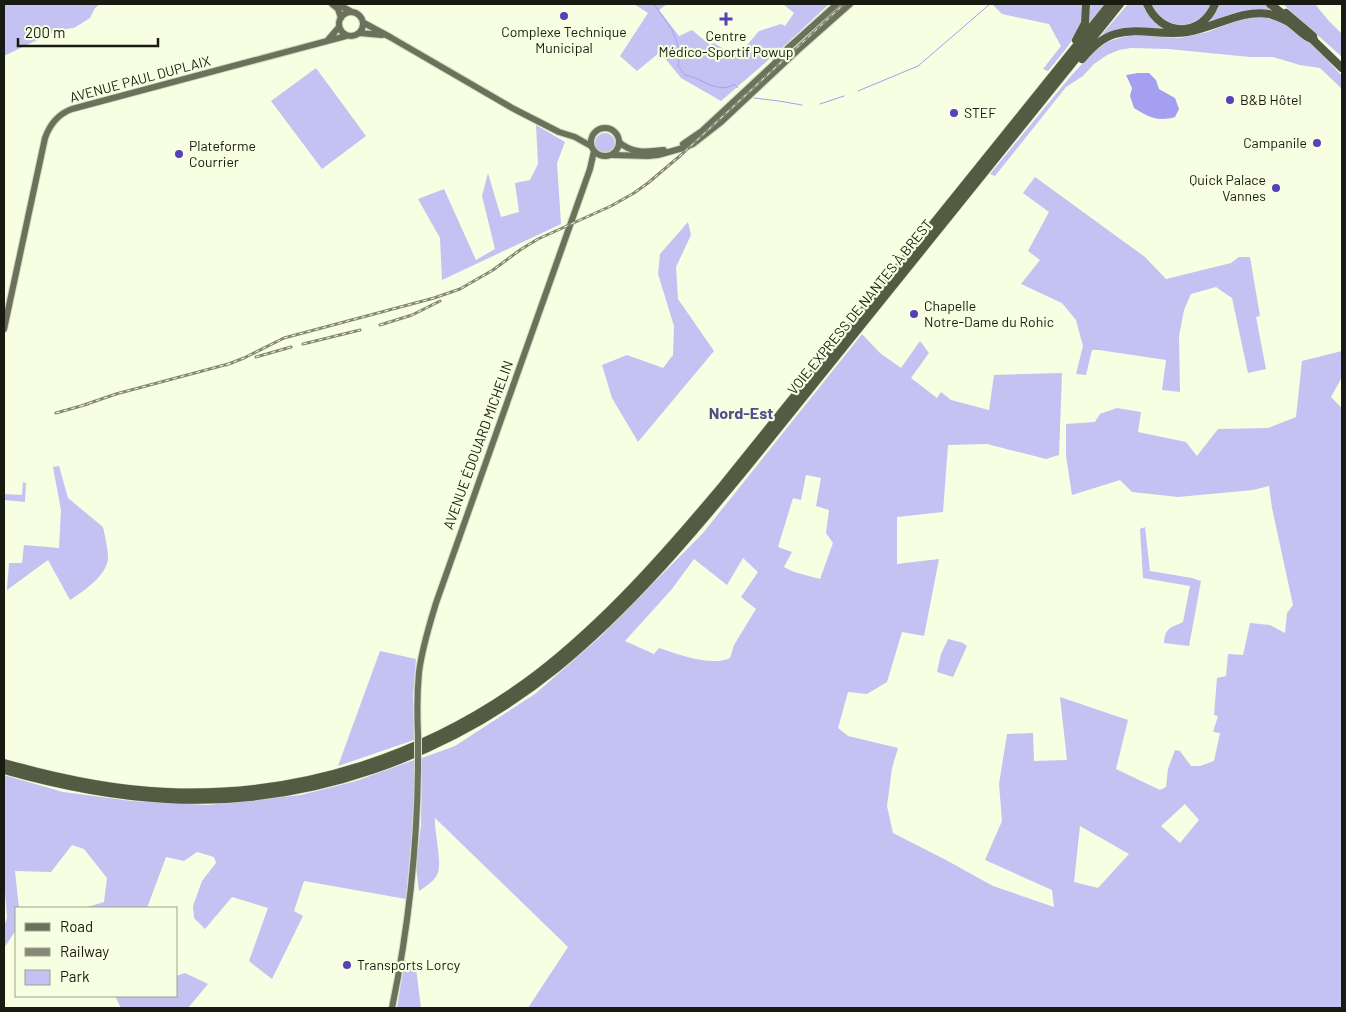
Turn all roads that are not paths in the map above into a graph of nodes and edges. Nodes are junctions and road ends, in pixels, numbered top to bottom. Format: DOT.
graph roads {
  1 [pos="332,4"];
  2 [pos="337,4"];
  3 [pos="837,4"];
  4 [pos="850,4"];
  5 [pos="1086,4"];
  6 [pos="1110,4"];
  7 [pos="1120,4"];
  8 [pos="1147,4"];
  9 [pos="1215,4"];
  10 [pos="1270,4"];
  11 [pos="1279,6"];
  12 [pos="352,12"];
  13 [pos="341,18"];
  14 [pos="364,23"];
  15 [pos="339,27"];
  16 [pos="360,34"];
  17 [pos="386,34"];
  18 [pos="346,36"];
  19 [pos="1314,40"];
  20 [pos="326,41"];
  21 [pos="1064,61"];
  22 [pos="1342,62"];
  23 [pos="1342,68"];
  24 [pos="1066,72"];
  25 [pos="593,135"];
  26 [pos="575,136"];
  27 [pos="619,142"];
  28 [pos="592,148"];
  29 [pos="612,155"];
  30 [pos="602,156"];
  31 [pos="590,169"];
  32 [pos="4,329"];
  33 [pos="4,763"];
  34 [pos="4,770"];
  35 [pos="392,1008"];
  1 -- 13 [label="main road"];
  2 -- 12 [label="main road"];
  3 -- 27 [label="main road"];
  4 -- 29 [label="main road"];
  5 -- 21 [label="highway"];
  6 -- 21 [label="highway, VOIE EXPRESS DE NANTES À BREST"];
  7 -- 24 [label="highway, VOIE EXPRESS DE NANTES À BREST"];
  8 -- 9 [label="highway"];
  10 -- 19 [label="highway"];
  11 -- 22 [label="highway"];
  12 -- 13 [label="main road"];
  12 -- 14 [label="main road"];
  13 -- 15 [label="main road"];
  14 -- 16 [label="main road"];
  14 -- 17 [label="main road"];
  15 -- 18 [label="main road"];
  15 -- 20 [label="main road"];
  16 -- 17 [label="main road"];
  16 -- 18 [label="main road"];
  17 -- 26 [label="main road"];
  18 -- 20 [label="main road, AVENUE PAUL DUPLAIX"];
  19 -- 23 [label="highway"];
  19 -- 24 [label="highway"];
  20 -- 32 [label="main road, AVENUE PAUL DUPLAIX"];
  21 -- 33 [label="highway, VOIE EXPRESS DE NANTES À BREST"];
  24 -- 34 [label="highway, VOIE EXPRESS DE NANTES À BREST"];
  25 -- 26 [label="main road"];
  25 -- 27 [label="main road"];
  25 -- 28 [label="main road"];
  26 -- 28 [label="main road"];
  27 -- 29 [label="main road"];
  28 -- 30 [label="main road"];
  28 -- 31 [label="main road, AVENUE ÉDOUARD MICHELIN"];
  29 -- 30 [label="main road"];
  30 -- 31 [label="main road, AVENUE ÉDOUARD MICHELIN"];
  31 -- 35 [label="main road, AVENUE ÉDOUARD MICHELIN, bridge"];
}
